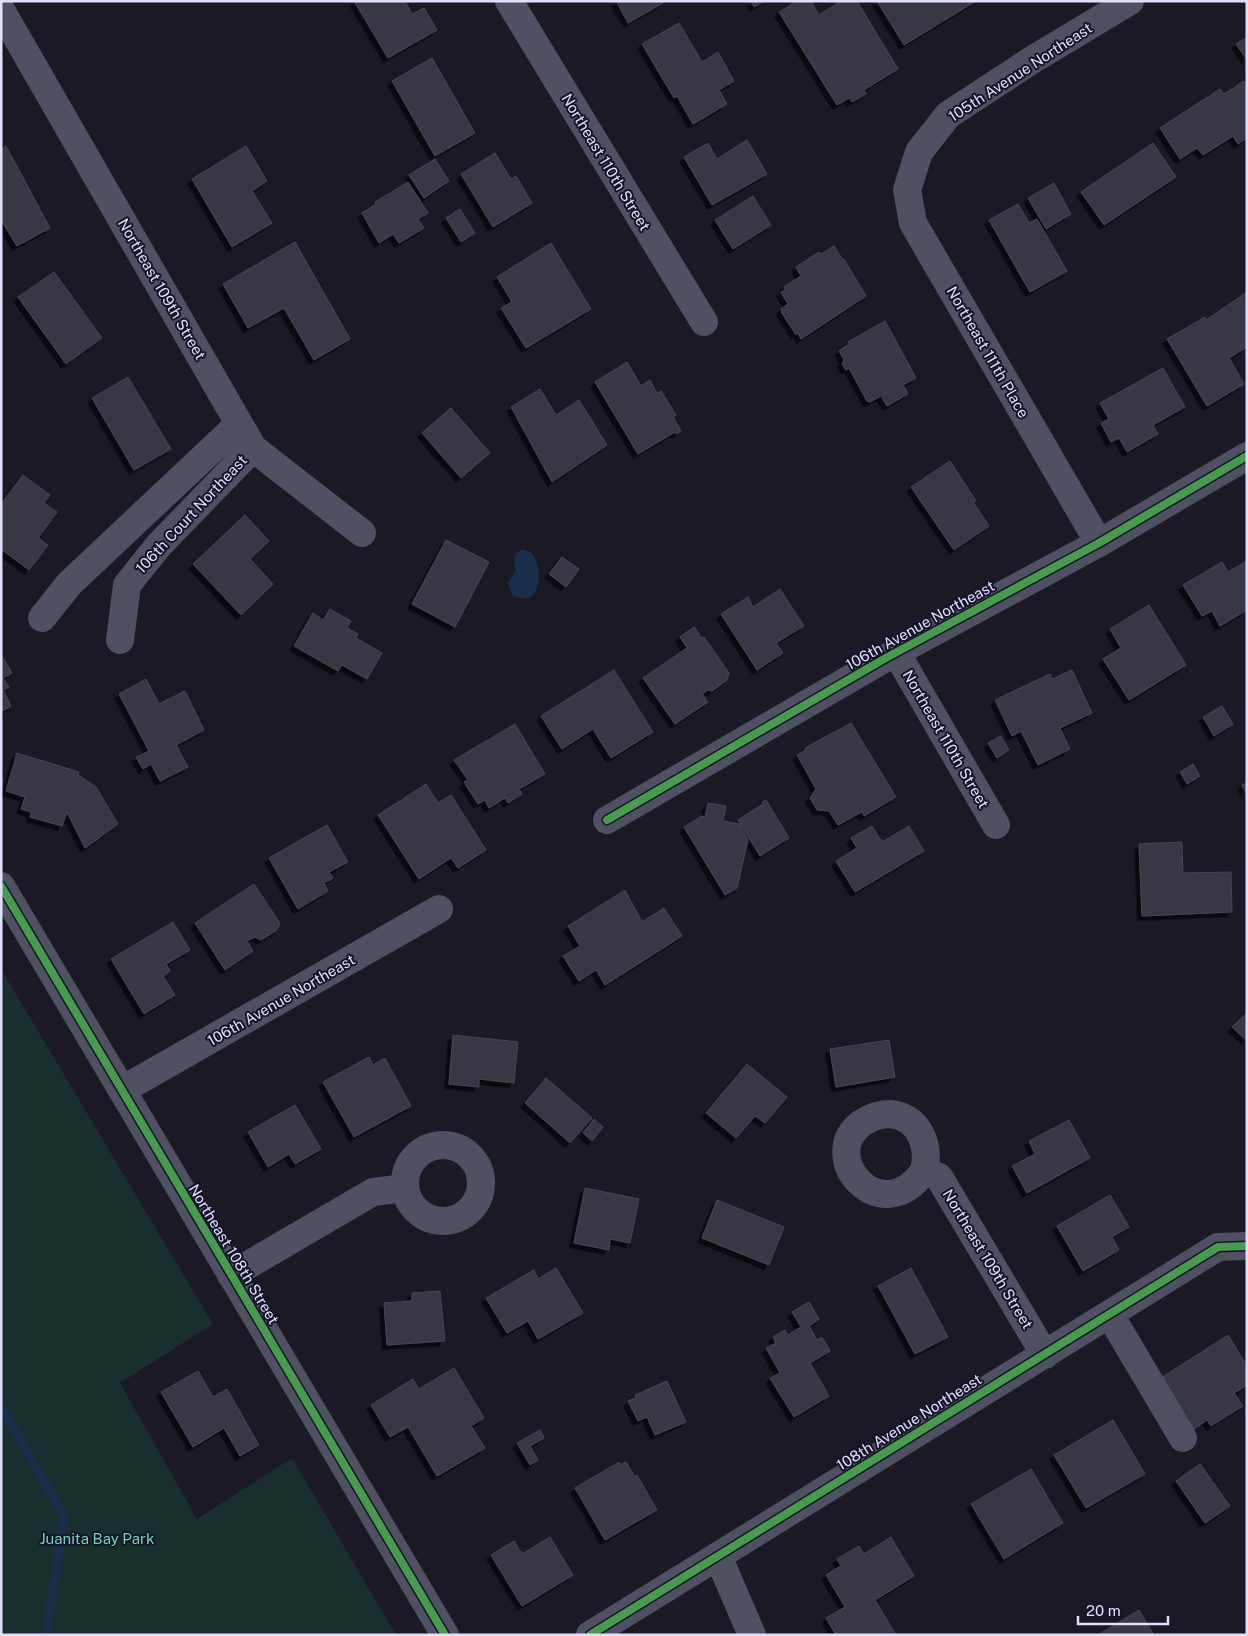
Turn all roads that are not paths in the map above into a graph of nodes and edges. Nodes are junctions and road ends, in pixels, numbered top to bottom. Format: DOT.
graph roads {
  1 [pos="509,1"];
  2 [pos="1130,1"];
  3 [pos="1,10"];
  4 [pos="919,152"];
  5 [pos="704,322"];
  6 [pos="240,424"];
  7 [pos="253,448"];
  8 [pos="1247,456"];
  9 [pos="362,533"];
  10 [pos="1099,543"];
  11 [pos="42,618"];
  12 [pos="120,640"];
  13 [pos="896,652"];
  14 [pos="607,820"];
  15 [pos="996,825"];
  16 [pos="1,886"];
  17 [pos="439,909"];
  18 [pos="122,1090"];
  19 [pos="924,1171"];
  20 [pos="405,1188"];
  21 [pos="1247,1246"];
  22 [pos="231,1275"];
  23 [pos="1110,1315"];
  24 [pos="1045,1355"];
  25 [pos="1183,1438"];
  26 [pos="718,1556"];
  27 [pos="444,1635"];
  28 [pos="590,1635"];
  29 [pos="752,1635"];
  1 -- 5 [label="street, Northeast 110th Street"];
  2 -- 4 [label="street, 105th Avenue Northeast"];
  3 -- 6 [label="street, Northeast 109th Street"];
  4 -- 10 [label="street, Northeast 111th Place"];
  6 -- 7 [label="street, Northeast 109th Street"];
  6 -- 11 [label="street"];
  7 -- 9 [label="street, Northeast 109th Street"];
  7 -- 12 [label="street, 106th Court Northeast"];
  8 -- 10 [label="street, 106th Avenue Northeast"];
  10 -- 13 [label="street, 106th Avenue Northeast"];
  13 -- 14 [label="street, 106th Avenue Northeast"];
  13 -- 15 [label="street, Northeast 110th Street"];
  16 -- 18 [label="street, Northeast 108th Street"];
  17 -- 18 [label="street, 106th Avenue Northeast"];
  18 -- 22 [label="street, Northeast 108th Street"];
  19 -- 24 [label="street, Northeast 109th Street"];
  20 -- 22 [label="street"];
  21 -- 23 [label="street, 108th Avenue Northeast"];
  22 -- 27 [label="street, Northeast 108th Street"];
  23 -- 24 [label="street, 108th Avenue Northeast"];
  23 -- 25 [label="street"];
  24 -- 26 [label="street, 108th Avenue Northeast"];
  26 -- 28 [label="street, 108th Avenue Northeast"];
  26 -- 29 [label="street"];
}
